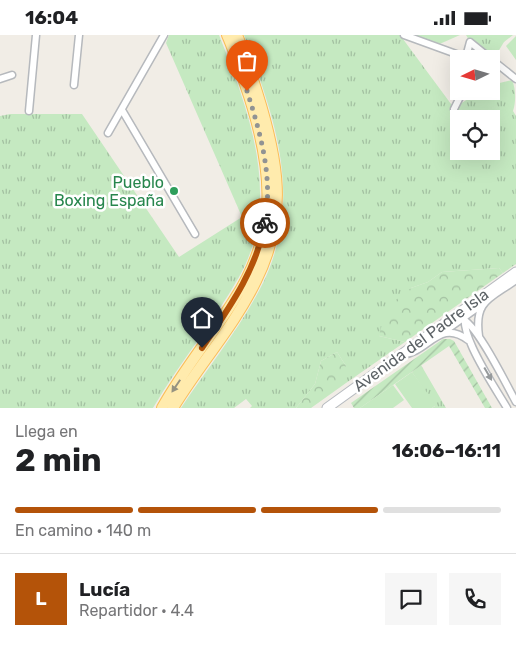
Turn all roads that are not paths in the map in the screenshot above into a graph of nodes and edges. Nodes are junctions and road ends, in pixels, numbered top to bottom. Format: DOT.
graph roads {
  1 [pos="36,35"];
  2 [pos="78,35"];
  3 [pos="164,35"];
  4 [pos="227,35"];
  5 [pos="237,35"];
  6 [pos="404,35"];
  7 [pos="469,50"];
  8 [pos="480,50"];
  9 [pos="450,52"];
  10 [pos="500,66"];
  11 [pos="12,75"];
  12 [pos="0,79"];
  13 [pos="516,79"];
  14 [pos="74,85"];
  15 [pos="459,100"];
  16 [pos="454,109"];
  17 [pos="122,110"];
  18 [pos="29,111"];
  19 [pos="108,133"];
  20 [pos="195,234"];
  21 [pos="516,271"];
  22 [pos="516,280"];
  23 [pos="487,292"];
  24 [pos="481,307"];
  25 [pos="463,318"];
  26 [pos="440,331"];
  27 [pos="480,339"];
  28 [pos="468,340"];
  29 [pos="516,402"];
  30 [pos="162,408"];
  31 [pos="173,408"];
  32 [pos="327,408"];
  33 [pos="508,408"];
  1 -- 18 [label="street"];
  2 -- 14 [label="street"];
  3 -- 17 [label="street"];
  4 -- 30 [label="main road, one-way"];
  5 -- 31 [label="main road"];
  6 -- 9 [label="street"];
  7 -- 8 [label="street"];
  10 -- 13 [label="street"];
  11 -- 12 [label="street"];
  15 -- 16 [label="street"];
  17 -- 19 [label="street"];
  17 -- 20 [label="street"];
  21 -- 23 [label="main road, Avenida del Padre Isla"];
  22 -- 24 [label="street"];
  23 -- 25 [label="street"];
  23 -- 26 [label="main road, Avenida del Padre Isla"];
  24 -- 25 [label="street"];
  24 -- 27 [label="street"];
  25 -- 26 [label="street"];
  25 -- 27 [label="street"];
  25 -- 28 [label="street"];
  26 -- 28 [label="street"];
  26 -- 32 [label="main road, Avenida del Padre Isla"];
  27 -- 29 [label="street"];
  28 -- 33 [label="street, one-way"];
}
